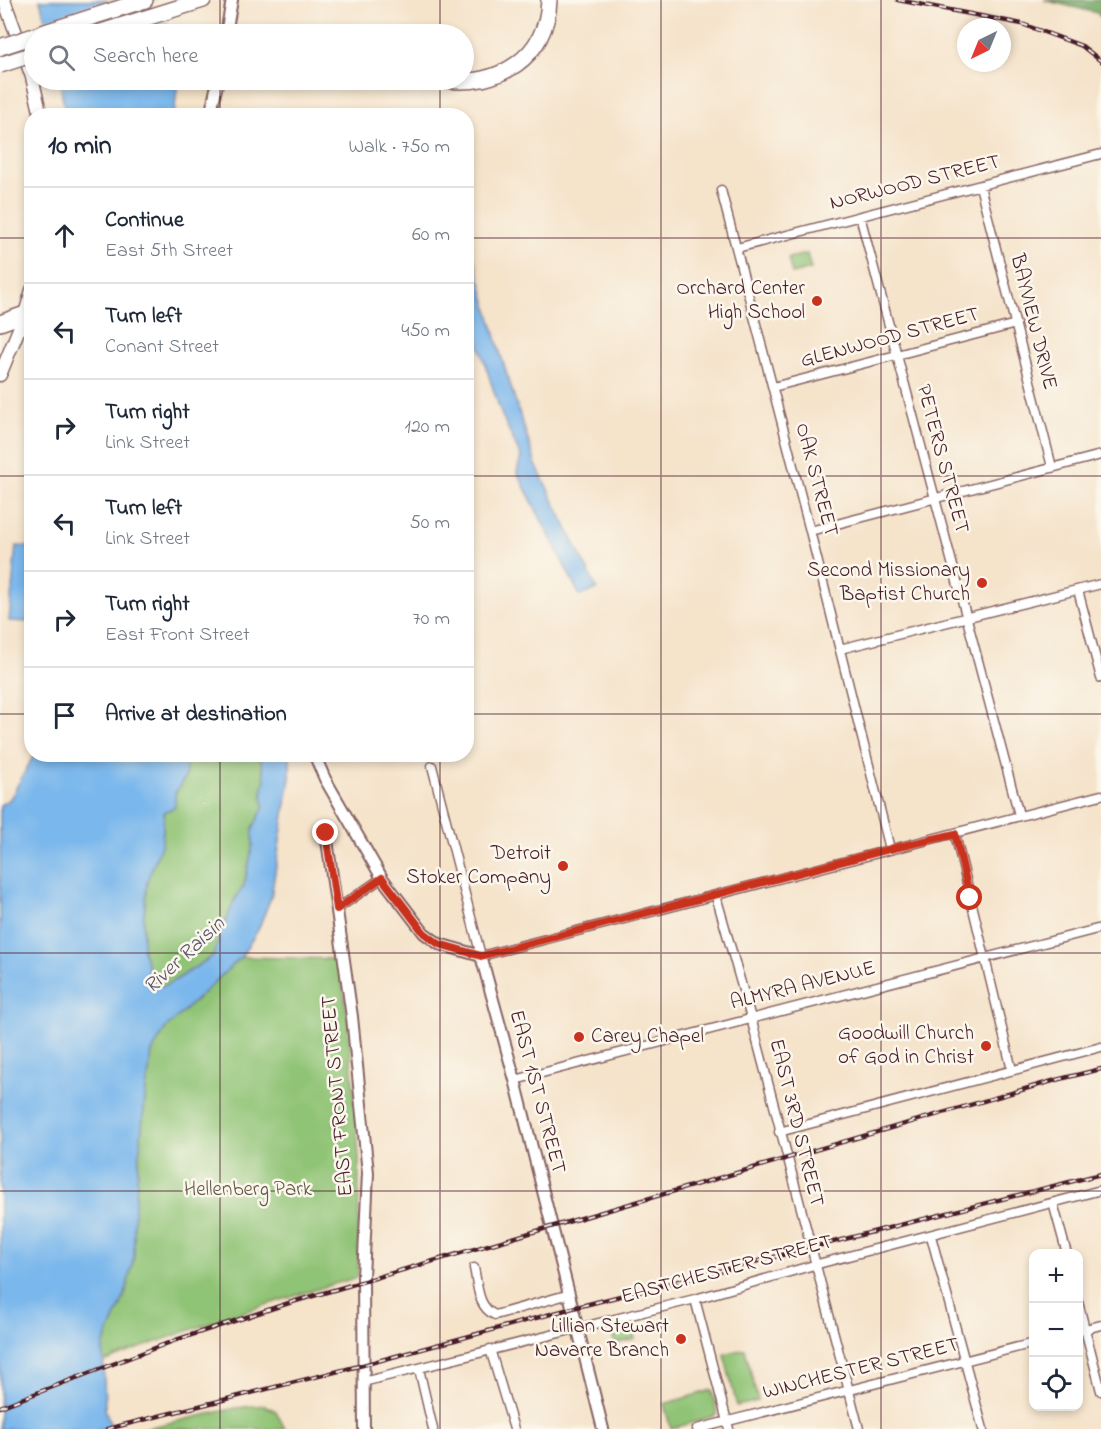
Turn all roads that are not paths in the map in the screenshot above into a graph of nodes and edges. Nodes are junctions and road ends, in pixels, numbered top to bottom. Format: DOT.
graph roads {
  1 [pos="4,0"];
  2 [pos="145,0"];
  3 [pos="203,0"];
  4 [pos="232,0"];
  5 [pos="549,0"];
  6 [pos="70,24"];
  7 [pos="127,24"];
  8 [pos="228,24"];
  9 [pos="24,39"];
  10 [pos="0,47"];
  11 [pos="24,55"];
  12 [pos="24,57"];
  13 [pos="0,65"];
  14 [pos="474,81"];
  15 [pos="35,90"];
  16 [pos="216,90"];
  17 [pos="39,108"];
  18 [pos="212,108"];
  19 [pos="1101,154"];
  20 [pos="980,186"];
  21 [pos="721,190"];
  22 [pos="860,216"];
  23 [pos="737,248"];
  24 [pos="24,314"];
  25 [pos="24,316"];
  26 [pos="0,323"];
  27 [pos="1016,324"];
  28 [pos="896,354"];
  29 [pos="0,375"];
  30 [pos="773,387"];
  31 [pos="1101,455"];
  32 [pos="1052,467"];
  33 [pos="934,498"];
  34 [pos="810,531"];
  35 [pos="1101,584"];
  36 [pos="1078,590"];
  37 [pos="966,619"];
  38 [pos="840,650"];
  39 [pos="1101,678"];
  40 [pos="318,762"];
  41 [pos="432,766"];
  42 [pos="1101,795"];
  43 [pos="1019,815"];
  44 [pos="326,833"];
  45 [pos="955,834"];
  46 [pos="890,849"];
  47 [pos="382,878"];
  48 [pos="717,896"];
  49 [pos="337,909"];
  50 [pos="1101,928"];
  51 [pos="481,956"];
  52 [pos="984,958"];
  53 [pos="751,1018"];
  54 [pos="1101,1047"];
  55 [pos="1012,1070"];
  56 [pos="515,1080"];
  57 [pos="779,1132"];
  58 [pos="1101,1191"];
  59 [pos="1053,1203"];
  60 [pos="931,1236"];
  61 [pos="1065,1249"];
  62 [pos="814,1265"];
  63 [pos="474,1268"];
  64 [pos="570,1294"];
  65 [pos="695,1299"];
  66 [pos="1101,1325"];
  67 [pos="579,1328"];
  68 [pos="1083,1330"];
  69 [pos="1083,1333"];
  70 [pos="1029,1344"];
  71 [pos="490,1349"];
  72 [pos="965,1362"];
  73 [pos="419,1369"];
  74 [pos="363,1382"];
  75 [pos="848,1390"];
  76 [pos="1101,1391"];
  77 [pos="728,1425"];
  78 [pos="364,1429"];
  79 [pos="433,1429"];
  80 [pos="514,1429"];
  81 [pos="603,1429"];
  82 [pos="697,1429"];
  83 [pos="859,1429"];
  84 [pos="983,1429"];
  1 -- 11 [label="main road"];
  2 -- 6 [label="highway"];
  3 -- 7 [label="highway"];
  4 -- 8 [label="street"];
  5 -- 14 [label="highway"];
  9 -- 10 [label="highway, bridge"];
  12 -- 13 [label="highway, bridge"];
  15 -- 17 [label="main road"];
  16 -- 18 [label="street"];
  19 -- 20 [label="street, NORWOOD STREET"];
  20 -- 22 [label="street, NORWOOD STREET"];
  20 -- 27 [label="street, BAYVIEW DRIVE"];
  21 -- 23 [label="street, OAK STREET"];
  22 -- 23 [label="street, NORWOOD STREET"];
  22 -- 28 [label="street, PETERS STREET"];
  23 -- 30 [label="street, OAK STREET"];
  24 -- 26 [label="highway"];
  25 -- 29 [label="main road"];
  27 -- 28 [label="street, GLENWOOD STREET"];
  27 -- 32 [label="street, BAYVIEW DRIVE"];
  28 -- 30 [label="street, GLENWOOD STREET"];
  28 -- 33 [label="street, PETERS STREET"];
  30 -- 34 [label="street, OAK STREET"];
  31 -- 32 [label="street"];
  32 -- 33 [label="street"];
  33 -- 34 [label="street"];
  33 -- 37 [label="street, PETERS STREET"];
  34 -- 38 [label="street, OAK STREET"];
  35 -- 36 [label="street"];
  36 -- 37 [label="street"];
  36 -- 39 [label="street"];
  37 -- 38 [label="street"];
  37 -- 43 [label="street, PETERS STREET"];
  38 -- 46 [label="street, OAK STREET"];
  40 -- 47 [label="street"];
  41 -- 51 [label="street, EAST 1ST STREET"];
  42 -- 43 [label="street"];
  43 -- 45 [label="street"];
  44 -- 49 [label="street, EAST FRONT STREET"];
  45 -- 46 [label="street"];
  45 -- 52 [label="street"];
  46 -- 48 [label="street"];
  47 -- 49 [label="street"];
  47 -- 51 [label="street"];
  48 -- 51 [label="street"];
  48 -- 53 [label="street, EAST 3RD STREET"];
  49 -- 74 [label="street, EAST FRONT STREET"];
  50 -- 52 [label="street, ALMYRA AVENUE"];
  51 -- 56 [label="street, EAST 1ST STREET"];
  52 -- 53 [label="street, ALMYRA AVENUE"];
  52 -- 55 [label="street"];
  53 -- 56 [label="street, ALMYRA AVENUE"];
  53 -- 57 [label="street, EAST 3RD STREET"];
  54 -- 55 [label="street"];
  55 -- 57 [label="street"];
  56 -- 64 [label="street, EAST 1ST STREET"];
  57 -- 62 [label="street, EAST 3RD STREET"];
  58 -- 59 [label="street, EASTCHESTER STREET"];
  59 -- 60 [label="street, EASTCHESTER STREET"];
  59 -- 61 [label="street"];
  60 -- 62 [label="street, EASTCHESTER STREET"];
  60 -- 72 [label="street"];
  62 -- 65 [label="street, EASTCHESTER STREET"];
  62 -- 75 [label="street, EAST 3RD STREET"];
  63 -- 64 [label="street"];
  64 -- 67 [label="street, EAST 1ST STREET"];
  65 -- 67 [label="street, EASTCHESTER STREET"];
  65 -- 77 [label="street"];
  66 -- 68 [label="street"];
  67 -- 71 [label="street, EASTCHESTER STREET"];
  67 -- 81 [label="street, EAST 1ST STREET"];
  69 -- 76 [label="street"];
  70 -- 72 [label="street, WINCHESTER STREET"];
  71 -- 73 [label="street, EASTCHESTER STREET"];
  71 -- 80 [label="street"];
  72 -- 75 [label="street, WINCHESTER STREET"];
  72 -- 84 [label="street"];
  73 -- 74 [label="street, EASTCHESTER STREET"];
  73 -- 79 [label="street"];
  74 -- 78 [label="street, EAST FRONT STREET"];
  75 -- 77 [label="street, WINCHESTER STREET"];
  75 -- 83 [label="street, EAST 3RD STREET"];
  77 -- 82 [label="street, WINCHESTER STREET"];
}
